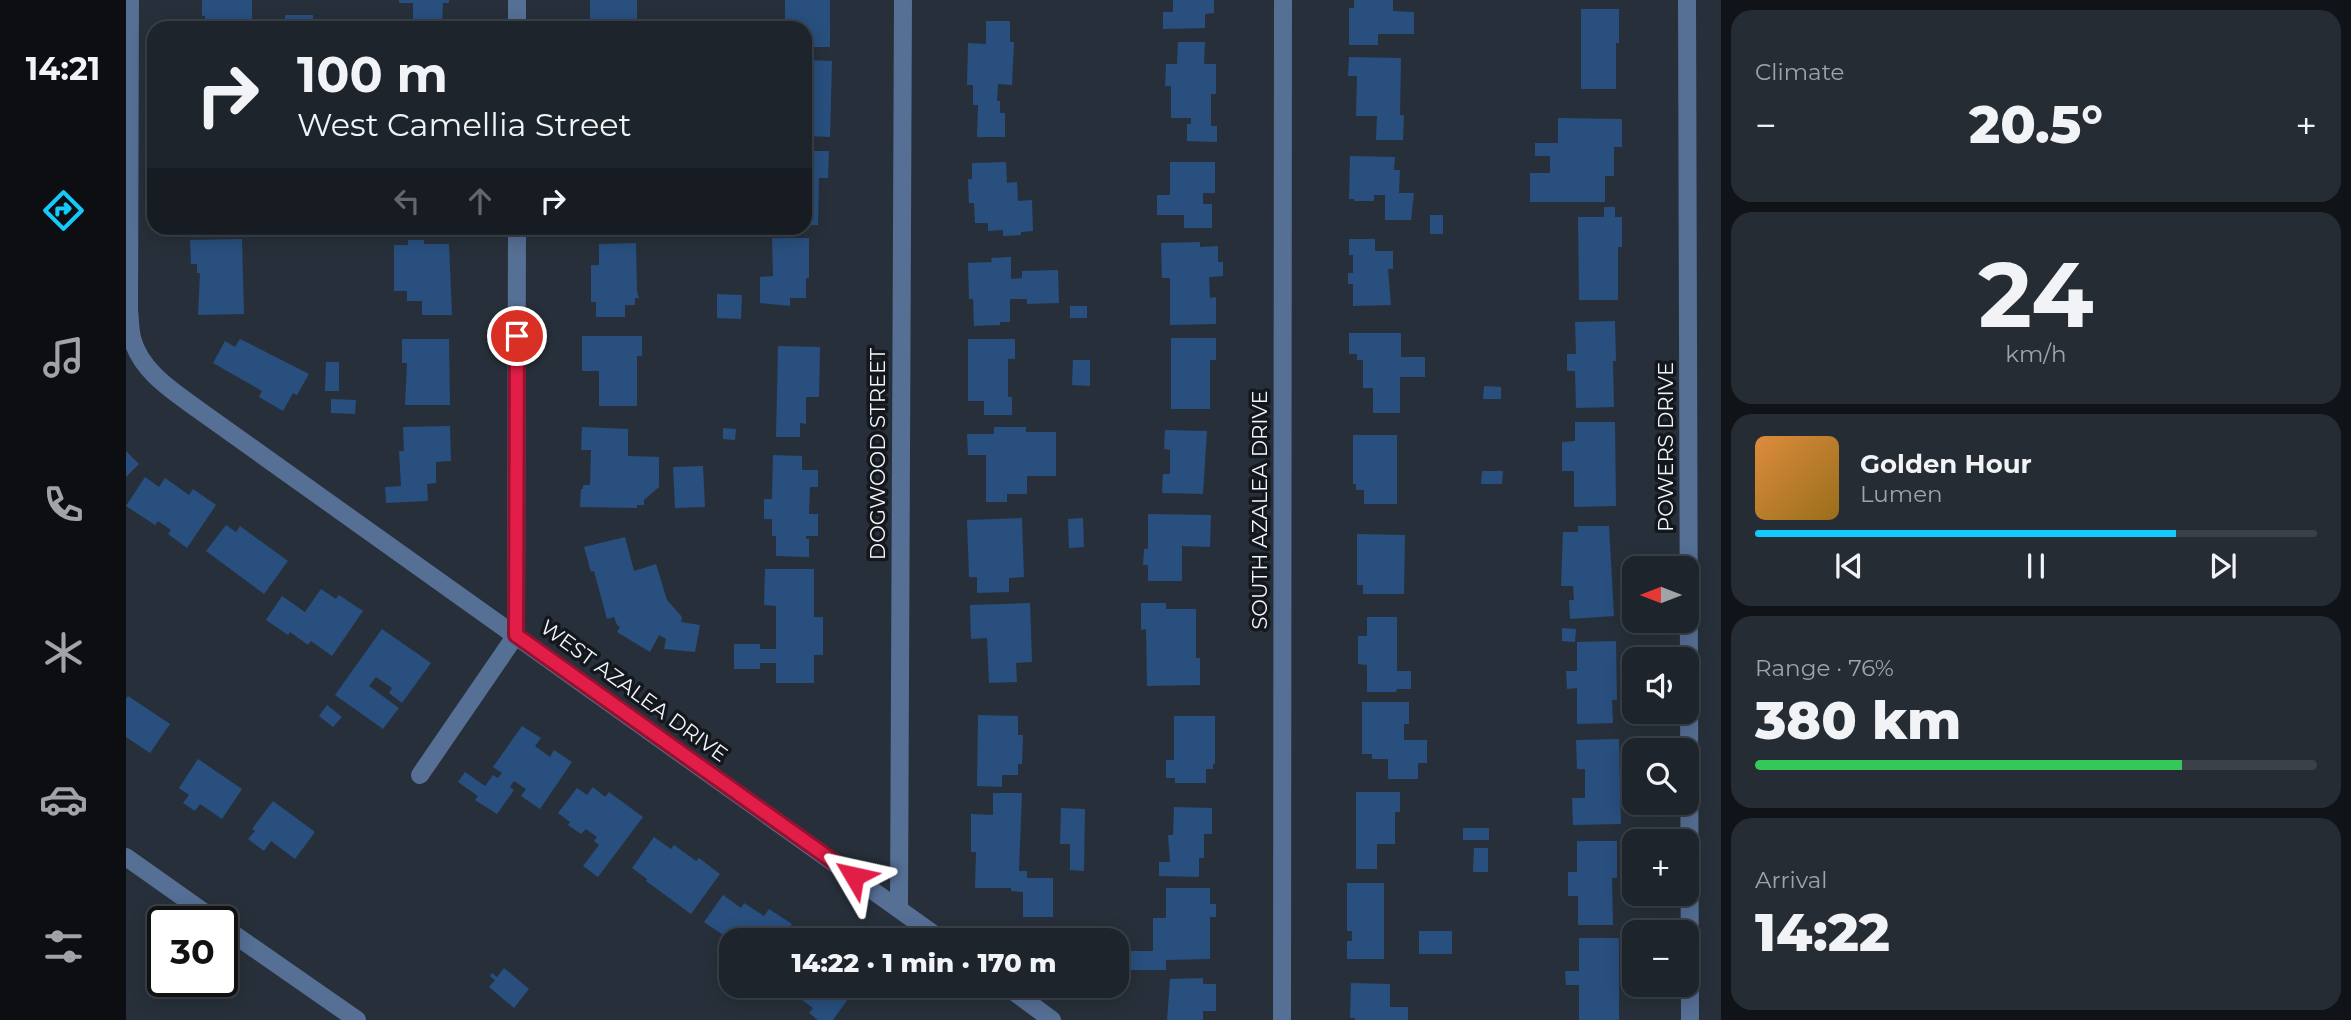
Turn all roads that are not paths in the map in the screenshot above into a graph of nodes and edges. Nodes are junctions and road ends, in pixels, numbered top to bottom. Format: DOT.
graph roads {
  1 [pos="130,0"];
  2 [pos="517,0"];
  3 [pos="902,0"];
  4 [pos="1283,0"];
  5 [pos="1687,0"];
  6 [pos="517,21"];
  7 [pos="517,235"];
  8 [pos="516,635"];
  9 [pos="420,775"];
  10 [pos="126,857"];
  11 [pos="195,906"];
  12 [pos="899,908"];
  13 [pos="926,928"];
  14 [pos="238,937"];
  15 [pos="1022,998"];
  16 [pos="357,1020"];
  17 [pos="1052,1020"];
  18 [pos="1282,1020"];
  19 [pos="1690,1020"];
  1 -- 8 [label="street, WEST AZALEA DRIVE"];
  2 -- 6 [label="street"];
  3 -- 12 [label="street, DOGWOOD STREET"];
  4 -- 18 [label="street, SOUTH AZALEA DRIVE"];
  5 -- 19 [label="street, POWERS DRIVE"];
  7 -- 8 [label="street"];
  8 -- 9 [label="street"];
  8 -- 12 [label="street, WEST AZALEA DRIVE"];
  10 -- 11 [label="street"];
  12 -- 13 [label="street, WEST AZALEA DRIVE"];
  14 -- 16 [label="street"];
  15 -- 17 [label="street"];
}
